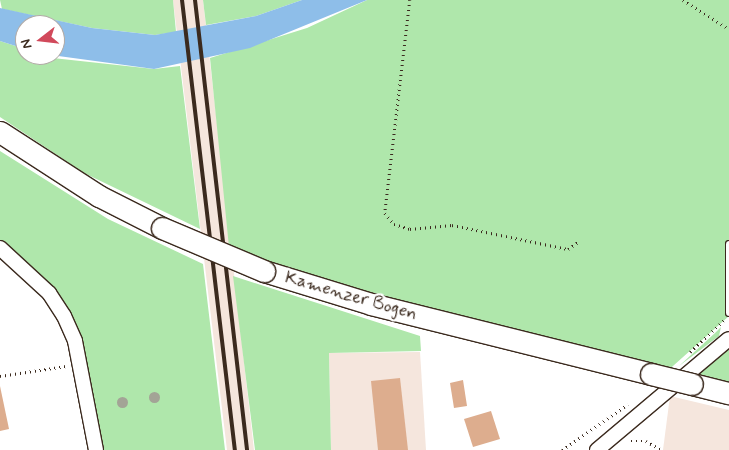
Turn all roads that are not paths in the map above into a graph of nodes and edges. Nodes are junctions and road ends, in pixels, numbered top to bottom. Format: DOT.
graph roads {
  1 [pos="0,132"];
  2 [pos="729,244"];
  3 [pos="0,248"];
  4 [pos="729,312"];
  5 [pos="729,339"];
  6 [pos="729,394"];
  7 [pos="599,448"];
  8 [pos="96,450"];
  1 -- 6 [label="main road, Kamenzer Bogen, bridge"];
  2 -- 4 [label="lane"];
  3 -- 8 [label="street"];
  5 -- 7 [label="street"];
}
